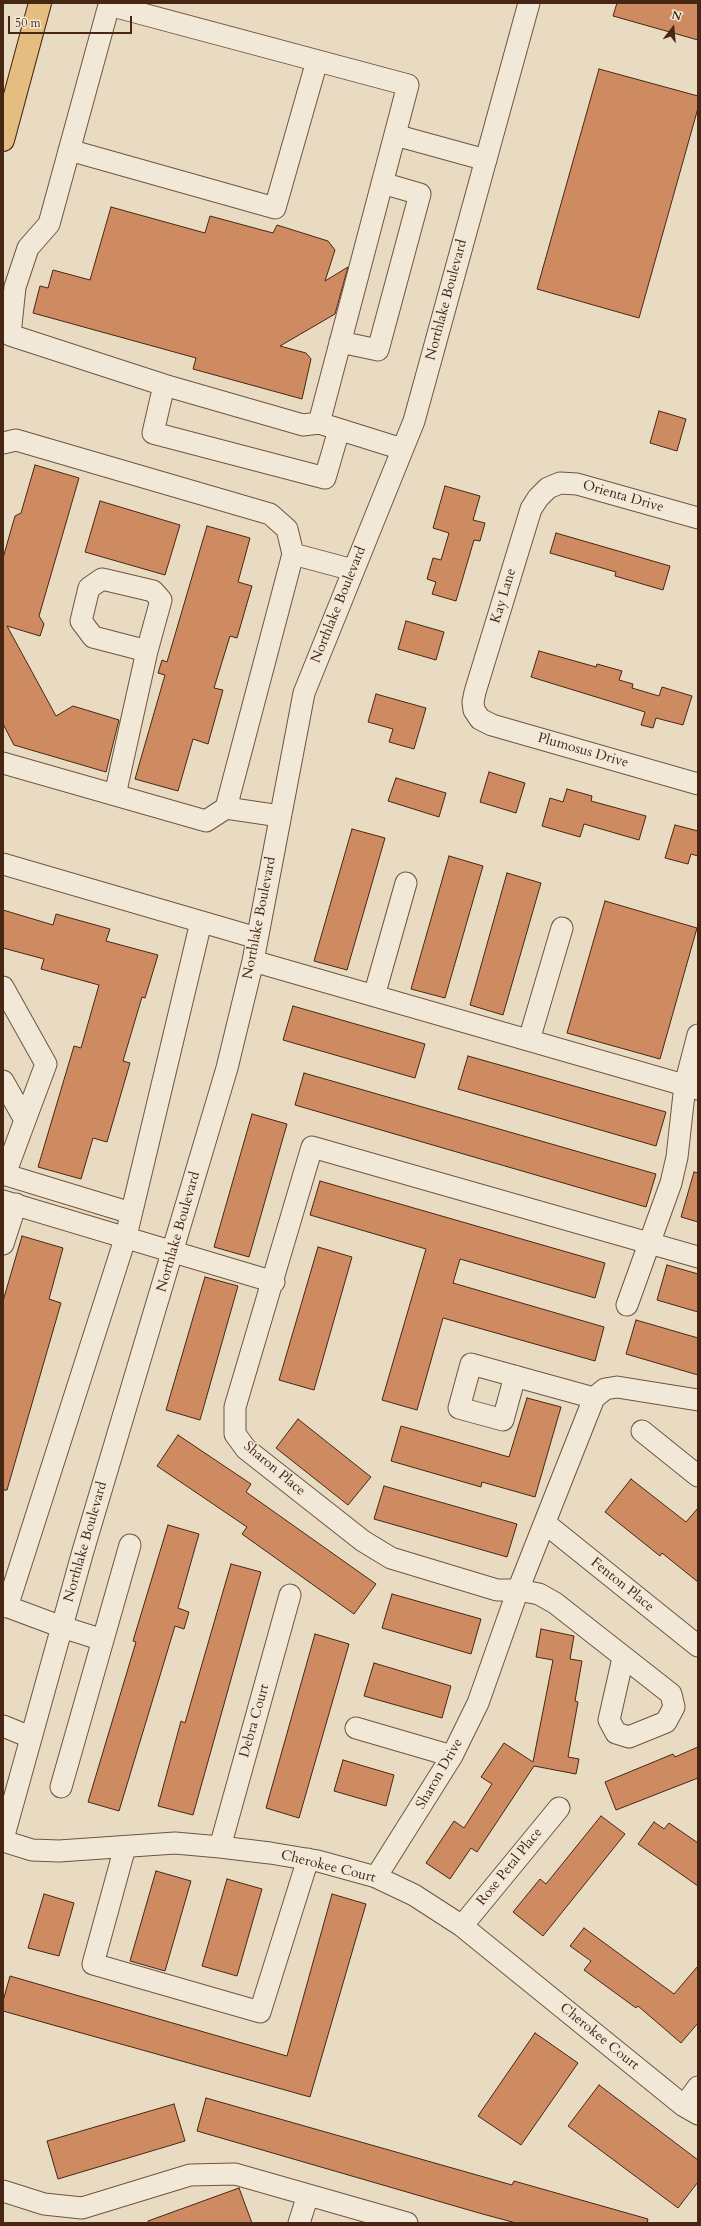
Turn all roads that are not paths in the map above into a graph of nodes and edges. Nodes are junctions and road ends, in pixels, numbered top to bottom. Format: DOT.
graph roads {
  1 [pos="40,3"];
  2 [pos="529,3"];
  3 [pos="317,61"];
  4 [pos="395,136"];
  5 [pos="3,140"];
  6 [pos="69,150"];
  7 [pos="486,160"];
  8 [pos="382,183"];
  9 [pos="340,342"];
  10 [pos="164,385"];
  11 [pos="319,423"];
  12 [pos="339,430"];
  13 [pos="3,443"];
  14 [pos="402,449"];
  15 [pos="548,488"];
  16 [pos="698,518"];
  17 [pos="294,554"];
  18 [pos="353,570"];
  19 [pos="147,651"];
  20 [pos="474,710"];
  21 [pos="3,763"];
  22 [pos="698,784"];
  23 [pos="115,795"];
  24 [pos="226,808"];
  25 [pos="280,816"];
  26 [pos="3,864"];
  27 [pos="406,883"];
  28 [pos="201,922"];
  29 [pos="562,928"];
  30 [pos="257,938"];
  31 [pos="253,961"];
  32 [pos="3,987"];
  33 [pos="374,996"];
  34 [pos="698,1035"];
  35 [pos="529,1040"];
  36 [pos="3,1081"];
  37 [pos="692,1087"];
  38 [pos="25,1120"];
  39 [pos="4,1174"];
  40 [pos="10,1202"];
  41 [pos="131,1213"];
  42 [pos="126,1236"];
  43 [pos="650,1243"];
  44 [pos="3,1244"];
  45 [pos="174,1252"];
  46 [pos="698,1257"];
  47 [pos="274,1282"];
  48 [pos="627,1304"];
  49 [pos="515,1376"];
  50 [pos="594,1398"];
  51 [pos="698,1400"];
  52 [pos="642,1431"];
  53 [pos="698,1476"];
  54 [pos="546,1524"];
  55 [pos="130,1545"];
  56 [pos="518,1590"];
  57 [pos="290,1595"];
  58 [pos="5,1606"];
  59 [pos="62,1627"];
  60 [pos="103,1640"];
  61 [pos="698,1646"];
  62 [pos="623,1658"];
  63 [pos="3,1726"];
  64 [pos="356,1728"];
  65 [pos="30,1737"];
  66 [pos="452,1756"];
  67 [pos="60,1787"];
  68 [pos="559,1808"];
  69 [pos="3,1840"];
  70 [pos="125,1847"];
  71 [pos="220,1847"];
  72 [pos="308,1859"];
  73 [pos="376,1877"];
  74 [pos="462,1926"];
  75 [pos="698,2087"];
  76 [pos="691,2110"];
  77 [pos="3,2191"];
  78 [pos="308,2195"];
  79 [pos="300,2223"];
  80 [pos="407,2223"];
  1 -- 5 [label="highway"];
  2 -- 7 [label="street, Northlake Boulevard"];
  3 -- 4 [label="street"];
  3 -- 6 [label="street"];
  3 -- 6 [label="street"];
  4 -- 7 [label="street"];
  4 -- 8 [label="street"];
  6 -- 10 [label="street"];
  7 -- 14 [label="street, Northlake Boulevard"];
  8 -- 9 [label="street"];
  8 -- 9 [label="street"];
  9 -- 11 [label="street"];
  10 -- 11 [label="street"];
  10 -- 12 [label="street"];
  11 -- 12 [label="street"];
  12 -- 14 [label="street"];
  13 -- 17 [label="street"];
  14 -- 18 [label="street, Northlake Boulevard"];
  15 -- 16 [label="street, Orienta Drive"];
  15 -- 20 [label="street, Kay Lane"];
  17 -- 18 [label="street"];
  17 -- 24 [label="street"];
  18 -- 25 [label="street, Northlake Boulevard"];
  19 -- 23 [label="street"];
  20 -- 22 [label="street, Plumosus Drive"];
  21 -- 23 [label="street"];
  23 -- 24 [label="street"];
  24 -- 25 [label="street"];
  25 -- 30 [label="street, Northlake Boulevard"];
  26 -- 28 [label="street"];
  27 -- 33 [label="street"];
  28 -- 30 [label="street"];
  28 -- 41 [label="street"];
  29 -- 35 [label="street"];
  30 -- 31 [label="street, Northlake Boulevard"];
  31 -- 33 [label="street"];
  31 -- 45 [label="street, Northlake Boulevard"];
  32 -- 38 [label="street"];
  33 -- 35 [label="street"];
  34 -- 37 [label="street"];
  35 -- 37 [label="street"];
  36 -- 38 [label="street"];
  37 -- 43 [label="street"];
  38 -- 39 [label="street"];
  39 -- 41 [label="street"];
  40 -- 42 [label="street"];
  40 -- 44 [label="street"];
  41 -- 42 [label="street"];
  42 -- 45 [label="street"];
  42 -- 58 [label="street"];
  43 -- 46 [label="street"];
  43 -- 47 [label="street, Sharon Place"];
  43 -- 48 [label="street"];
  45 -- 47 [label="street"];
  45 -- 59 [label="street, Northlake Boulevard"];
  47 -- 56 [label="street, Sharon Place"];
  49 -- 50 [label="street"];
  50 -- 51 [label="street"];
  50 -- 54 [label="street"];
  52 -- 53 [label="street"];
  54 -- 56 [label="street"];
  54 -- 61 [label="street, Fenton Place"];
  55 -- 60 [label="street"];
  56 -- 62 [label="street, Sharon Place"];
  56 -- 66 [label="street, Sharon Drive"];
  57 -- 71 [label="street, Debra Court"];
  58 -- 59 [label="street"];
  59 -- 60 [label="street"];
  59 -- 65 [label="street, Northlake Boulevard"];
  60 -- 67 [label="street"];
  63 -- 65 [label="street"];
  64 -- 66 [label="street"];
  65 -- 69 [label="street, Northlake Boulevard"];
  66 -- 73 [label="street, Sharon Drive"];
  68 -- 74 [label="street, Rose Petal Place"];
  69 -- 70 [label="street, Cherokee Court"];
  70 -- 71 [label="street, Cherokee Court"];
  70 -- 72 [label="street"];
  71 -- 72 [label="street, Cherokee Court"];
  72 -- 73 [label="street, Cherokee Court"];
  73 -- 74 [label="street, Cherokee Court"];
  74 -- 76 [label="street, Cherokee Court"];
  75 -- 76 [label="street"];
  77 -- 78 [label="street"];
  78 -- 79 [label="street"];
  78 -- 80 [label="street"];
}
